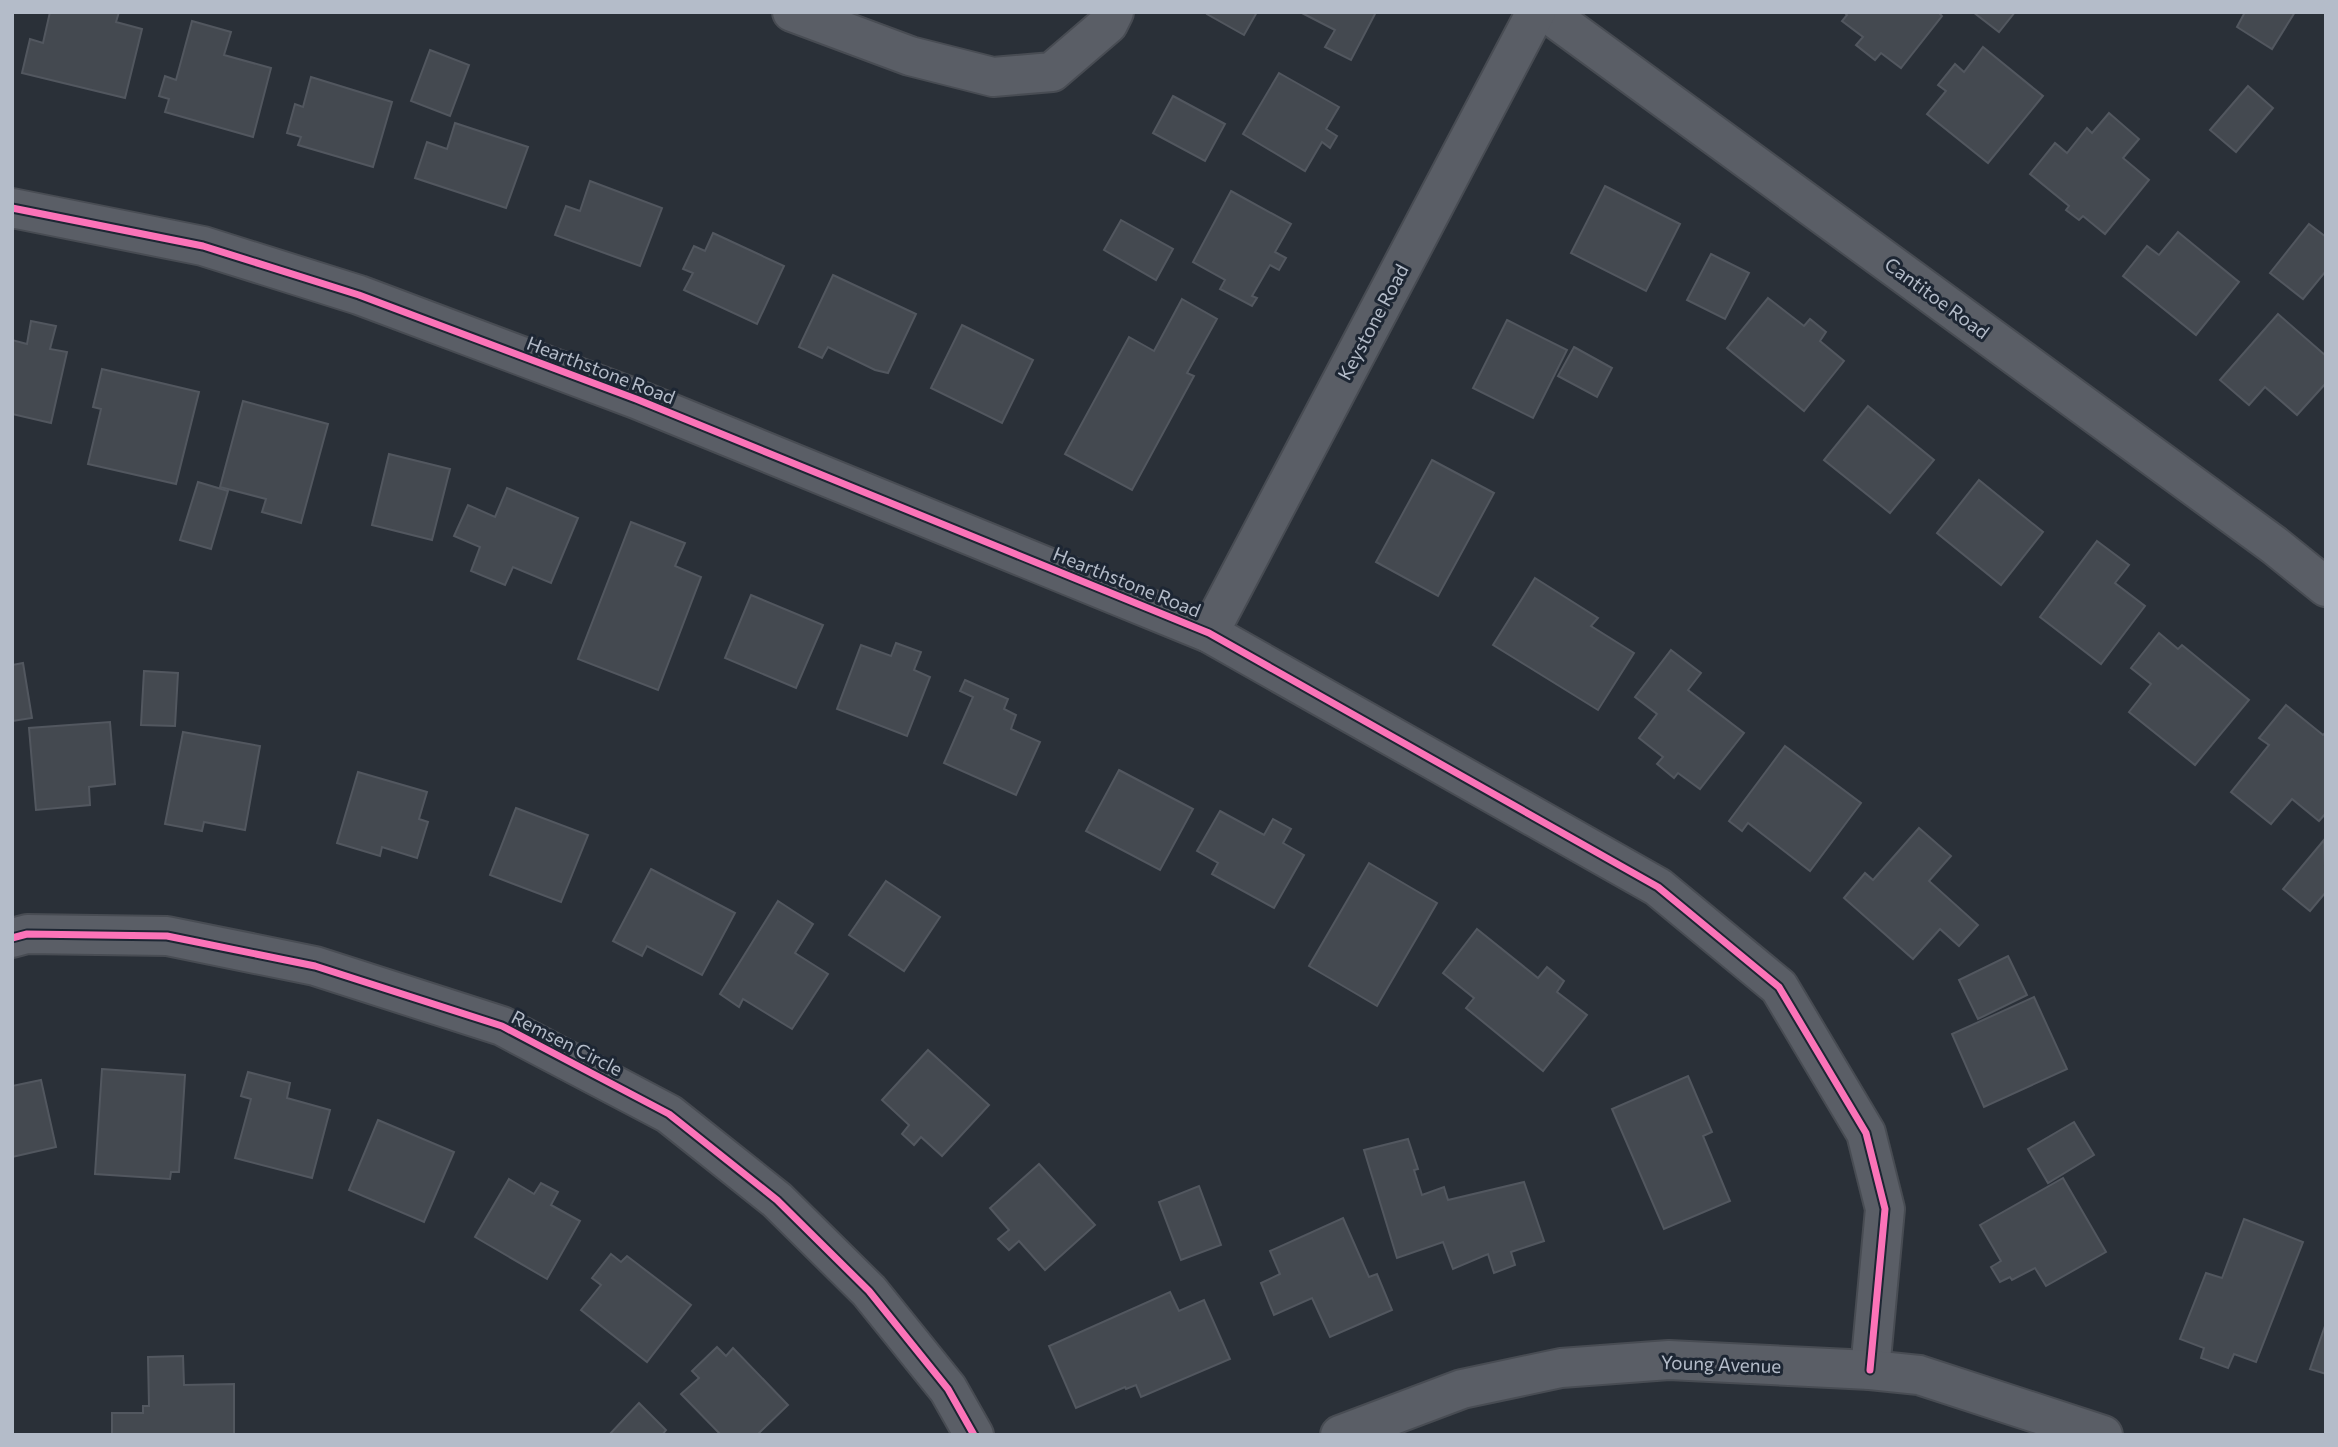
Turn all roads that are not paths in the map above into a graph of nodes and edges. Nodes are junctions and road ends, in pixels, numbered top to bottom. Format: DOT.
graph roads {
  1 [pos="792,12"];
  2 [pos="1114,12"];
  3 [pos="1536,12"];
  4 [pos="1546,12"];
  5 [pos="12,208"];
  6 [pos="2326,587"];
  7 [pos="1209,633"];
  8 [pos="12,937"];
  9 [pos="1870,1370"];
  10 [pos="974,1435"];
  11 [pos="1340,1435"];
  12 [pos="2103,1435"];
  1 -- 2 [label="street"];
  3 -- 7 [label="street, Keystone Road"];
  4 -- 6 [label="street, Cantitoe Road"];
  5 -- 7 [label="street, Hearthstone Road"];
  7 -- 9 [label="street, Hearthstone Road"];
  8 -- 10 [label="street, Remsen Circle"];
  9 -- 11 [label="street, Young Avenue"];
  9 -- 12 [label="street, Young Avenue"];
}
